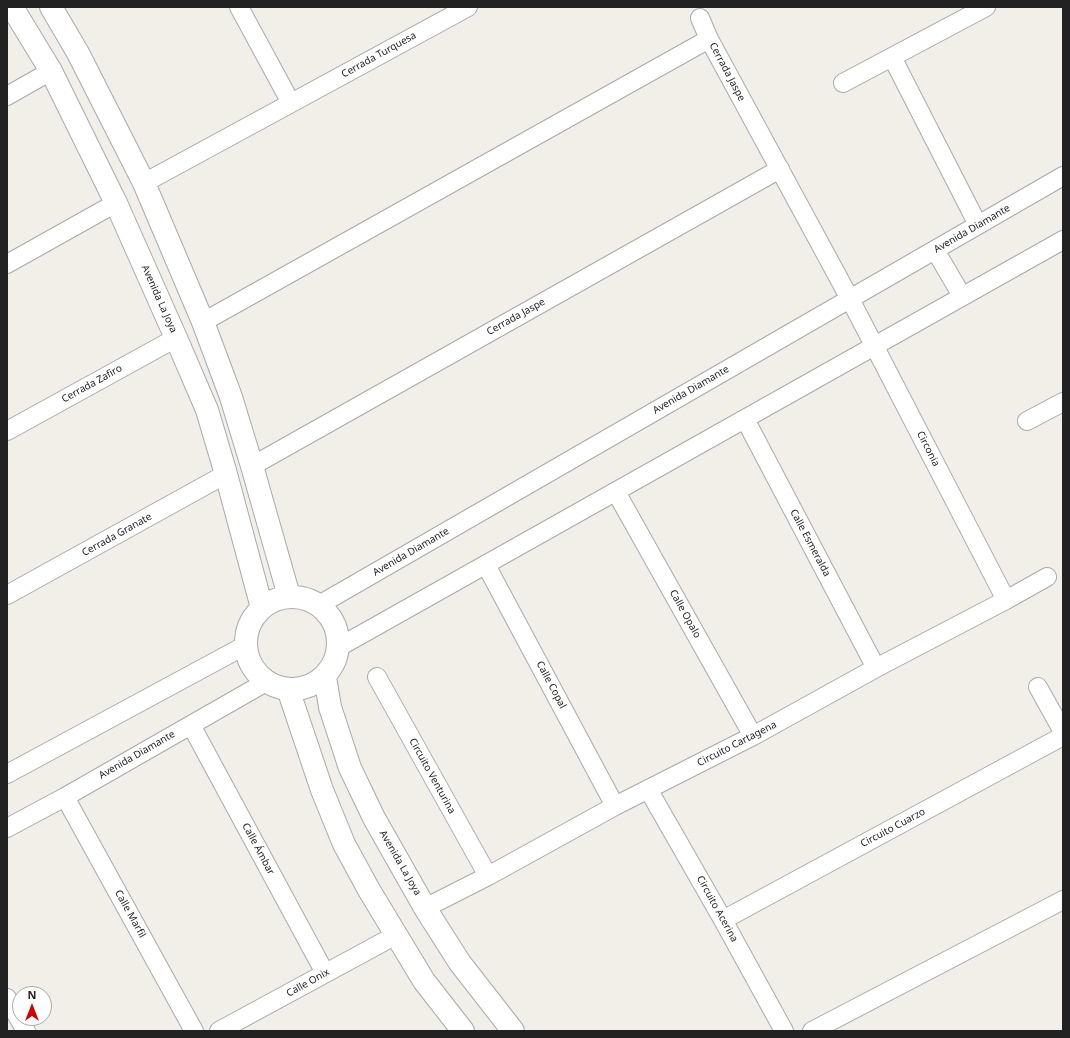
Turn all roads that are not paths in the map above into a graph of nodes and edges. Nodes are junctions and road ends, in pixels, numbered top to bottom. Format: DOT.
graph roads {
  1 [pos="12,7"];
  2 [pos="51,7"];
  3 [pos="239,7"];
  4 [pos="468,7"];
  5 [pos="986,7"];
  6 [pos="700,18"];
  7 [pos="709,39"];
  8 [pos="892,57"];
  9 [pos="51,71"];
  10 [pos="843,83"];
  11 [pos="7,96"];
  12 [pos="291,103"];
  13 [pos="780,169"];
  14 [pos="1063,176"];
  15 [pos="144,183"];
  16 [pos="116,203"];
  17 [pos="978,225"];
  18 [pos="1063,240"];
  19 [pos="935,250"];
  20 [pos="7,264"];
  21 [pos="962,296"];
  22 [pos="850,299"];
  23 [pos="203,322"];
  24 [pos="176,338"];
  25 [pos="875,346"];
  26 [pos="1063,402"];
  27 [pos="745,419"];
  28 [pos="1027,421"];
  29 [pos="7,431"];
  30 [pos="252,466"];
  31 [pos="226,474"];
  32 [pos="616,492"];
  33 [pos="486,565"];
  34 [pos="1047,577"];
  35 [pos="7,595"];
  36 [pos="289,596"];
  37 [pos="1006,600"];
  38 [pos="319,605"];
  39 [pos="262,608"];
  40 [pos="246,645"];
  41 [pos="339,648"];
  42 [pos="876,668"];
  43 [pos="325,677"];
  44 [pos="377,677"];
  45 [pos="266,682"];
  46 [pos="1038,687"];
  47 [pos="288,689"];
  48 [pos="191,725"];
  49 [pos="1063,732"];
  50 [pos="753,736"];
  51 [pos="1063,736"];
  52 [pos="7,774"];
  53 [pos="648,789"];
  54 [pos="65,797"];
  55 [pos="615,806"];
  56 [pos="7,828"];
  57 [pos="488,876"];
  58 [pos="1063,900"];
  59 [pos="425,908"];
  60 [pos="723,920"];
  61 [pos="396,934"];
  62 [pos="325,973"];
  63 [pos="7,998"];
  64 [pos="26,1031"];
  65 [pos="194,1031"];
  66 [pos="220,1031"];
  67 [pos="463,1031"];
  68 [pos="513,1031"];
  69 [pos="784,1031"];
  70 [pos="812,1031"];
  1 -- 9 [label="street, Avenida La Joya"];
  2 -- 15 [label="street"];
  3 -- 12 [label="street"];
  4 -- 12 [label="street, Cerrada Turquesa"];
  5 -- 8 [label="street"];
  6 -- 7 [label="street, Cerrada Jaspe"];
  7 -- 13 [label="street, Cerrada Jaspe"];
  7 -- 23 [label="street, Cerrada Jaspe"];
  8 -- 10 [label="street"];
  8 -- 17 [label="street"];
  9 -- 11 [label="street"];
  9 -- 16 [label="street, Avenida La Joya"];
  12 -- 15 [label="street, Cerrada Turquesa"];
  13 -- 22 [label="street, Cerrada Jaspe"];
  13 -- 30 [label="street, Cerrada Jaspe"];
  14 -- 17 [label="street, Avenida Diamante"];
  15 -- 23 [label="street"];
  16 -- 20 [label="street"];
  16 -- 24 [label="street, Avenida La Joya"];
  17 -- 19 [label="street, Avenida Diamante"];
  18 -- 21 [label="street"];
  19 -- 21 [label="street"];
  19 -- 22 [label="street, Avenida Diamante"];
  21 -- 25 [label="street"];
  22 -- 25 [label="street, Circonia"];
  22 -- 38 [label="street, Avenida Diamante"];
  23 -- 30 [label="street"];
  24 -- 29 [label="street, Cerrada Zafiro"];
  24 -- 31 [label="street, Avenida La Joya"];
  25 -- 27 [label="street"];
  25 -- 37 [label="street, Circonia"];
  26 -- 28 [label="street"];
  27 -- 32 [label="street"];
  27 -- 42 [label="street, Calle Esmeralda"];
  30 -- 36 [label="street"];
  31 -- 35 [label="street, Cerrada Granate"];
  31 -- 39 [label="street, Avenida La Joya"];
  32 -- 33 [label="street"];
  32 -- 50 [label="street, Calle Opalo"];
  33 -- 41 [label="street"];
  33 -- 55 [label="street, Calle Copal"];
  34 -- 37 [label="street, Circuito Cartagena"];
  36 -- 38 [label="street"];
  36 -- 39 [label="street"];
  37 -- 42 [label="street, Circuito Cartagena"];
  38 -- 41 [label="street"];
  39 -- 40 [label="street"];
  40 -- 45 [label="street"];
  40 -- 52 [label="street"];
  41 -- 43 [label="street"];
  42 -- 50 [label="street, Circuito Cartagena"];
  43 -- 47 [label="street"];
  43 -- 59 [label="street, Avenida La Joya"];
  44 -- 57 [label="street, Circuito Venturina"];
  45 -- 47 [label="street"];
  45 -- 48 [label="street, Avenida Diamante"];
  46 -- 49 [label="street"];
  47 -- 61 [label="street"];
  48 -- 54 [label="street, Avenida Diamante"];
  48 -- 62 [label="street, Calle Ámbar"];
  50 -- 53 [label="street, Circuito Cartagena"];
  51 -- 60 [label="street, Circuito Cuarzo"];
  53 -- 55 [label="street, Circuito Cartagena"];
  53 -- 60 [label="street, Circuito Acerina"];
  54 -- 56 [label="street, Avenida Diamante"];
  54 -- 65 [label="street, Calle Marfil"];
  55 -- 57 [label="street, Circuito Cartagena"];
  57 -- 59 [label="street, Circuito Cartagena"];
  58 -- 70 [label="street"];
  59 -- 68 [label="street, Avenida La Joya"];
  60 -- 69 [label="street, Circuito Acerina"];
  61 -- 62 [label="street, Calle Onix"];
  61 -- 67 [label="street"];
  62 -- 66 [label="street, Calle Onix"];
  63 -- 64 [label="street"];
}
